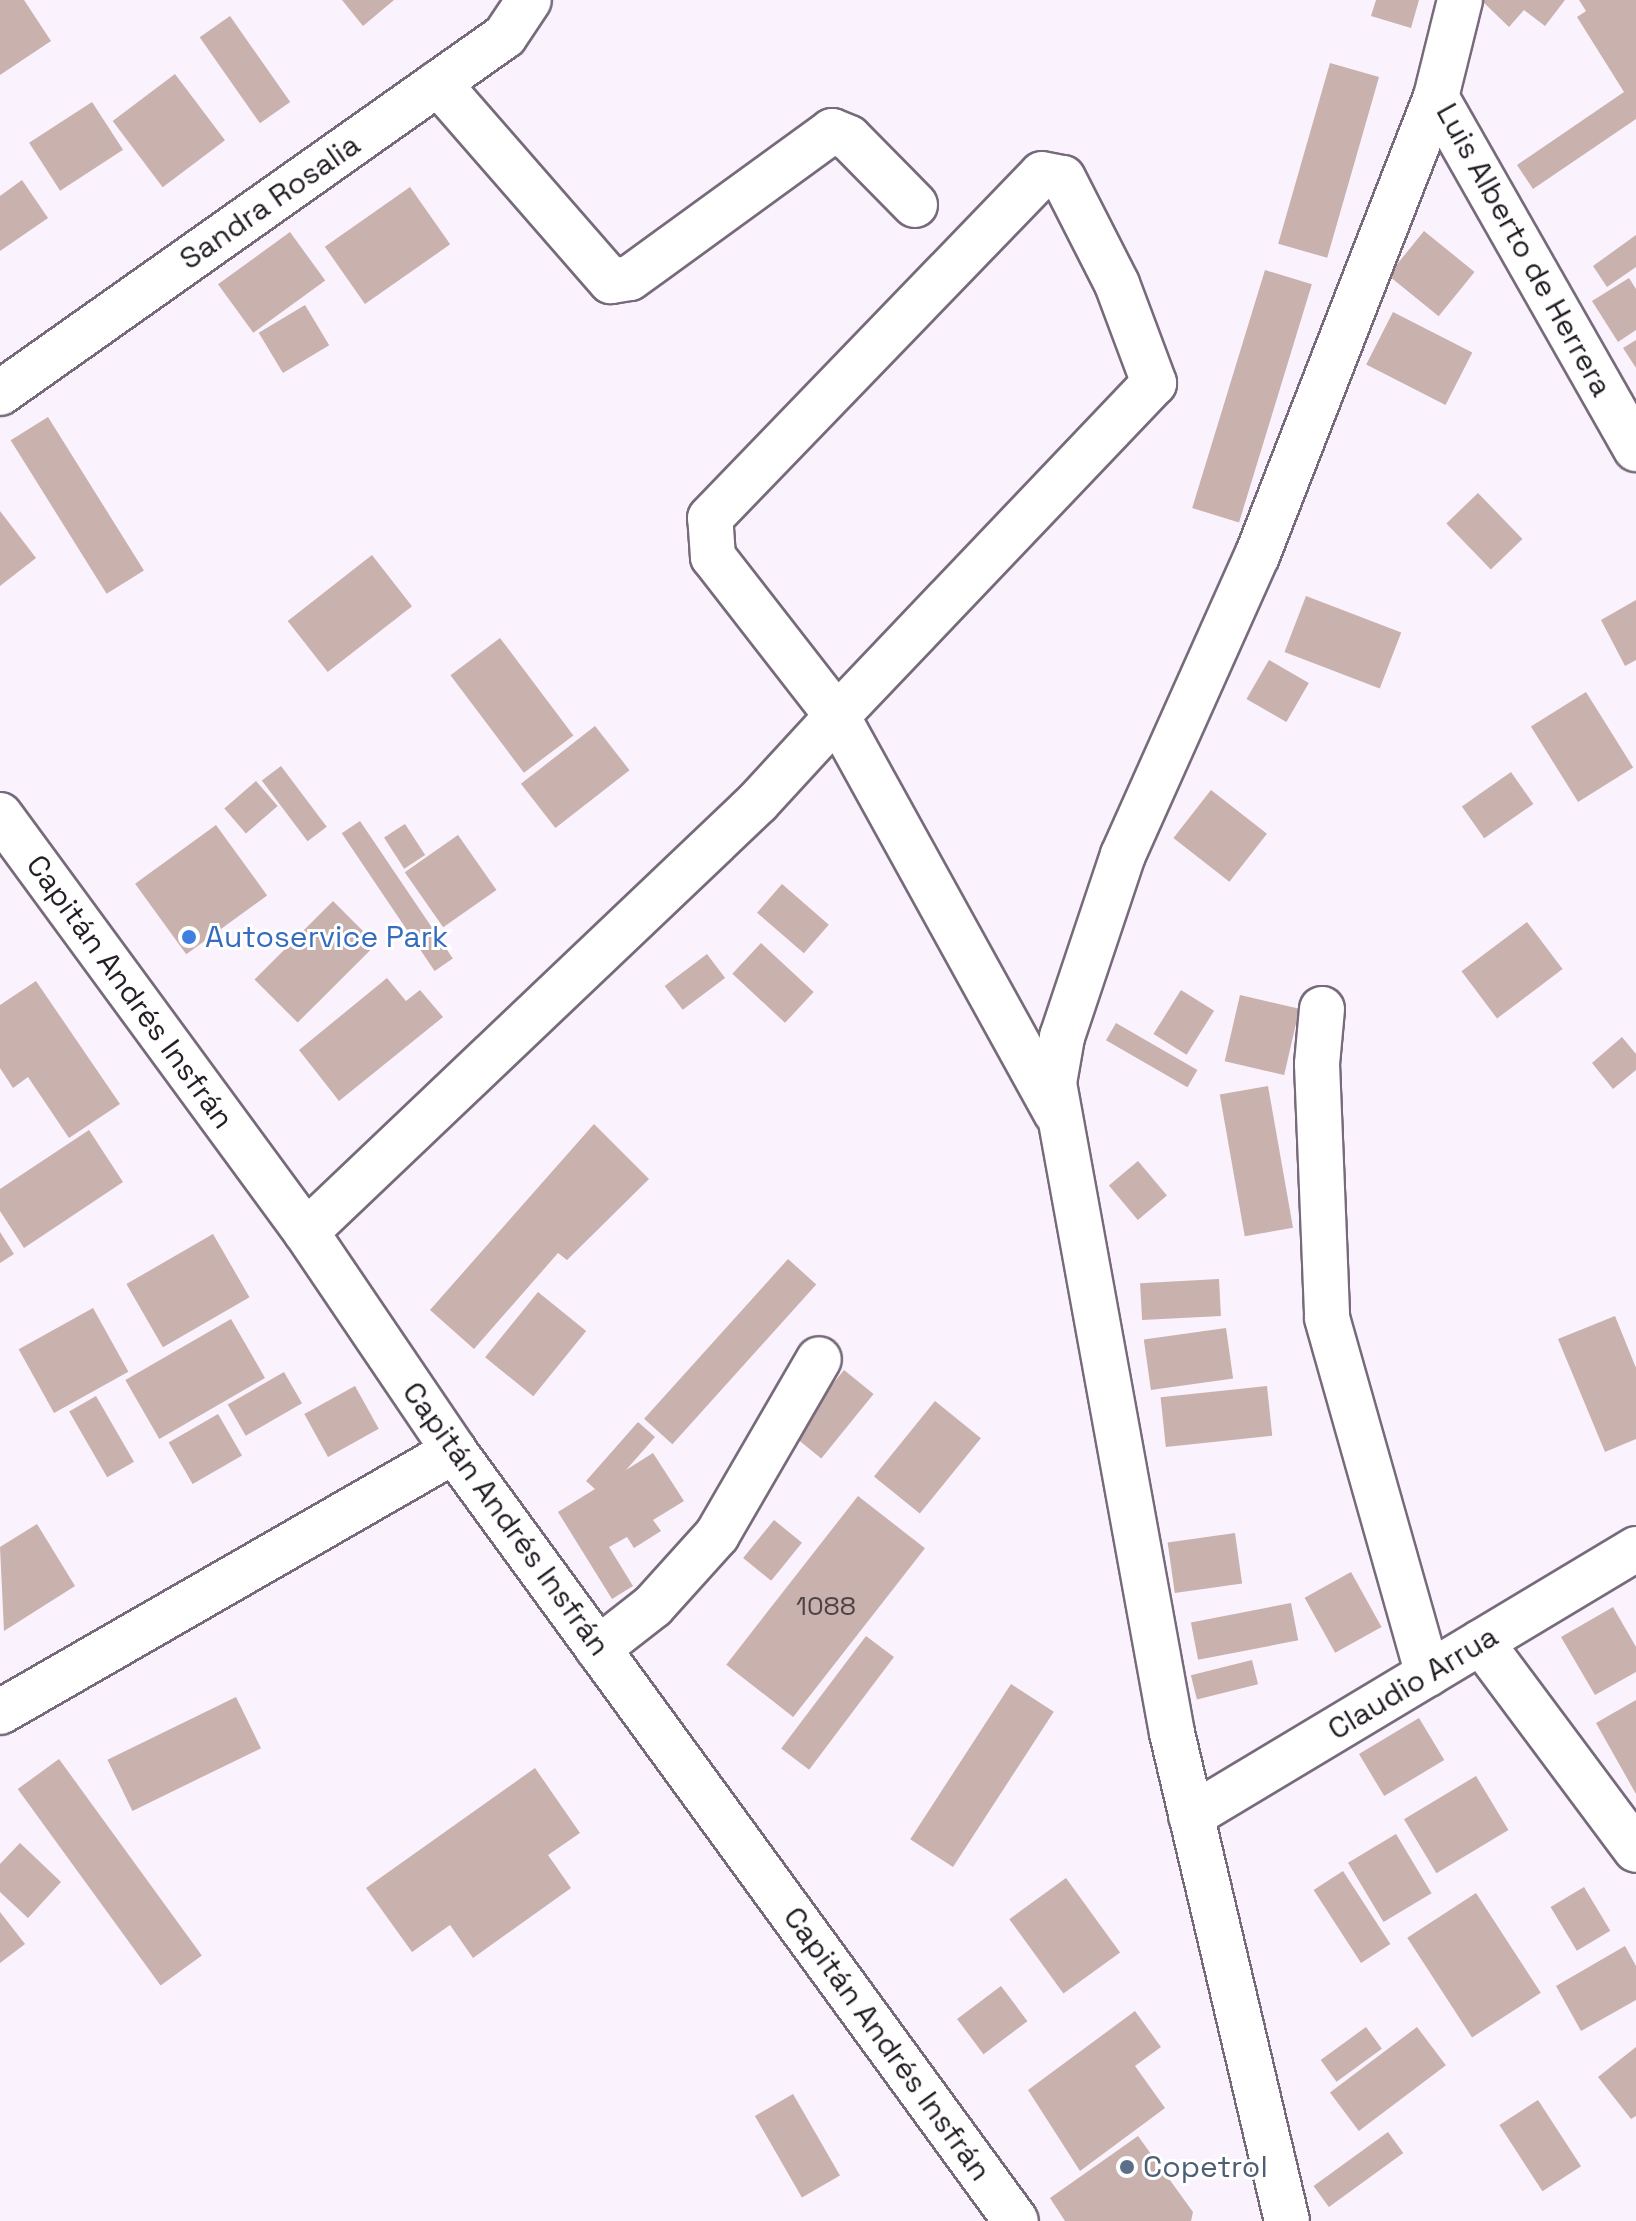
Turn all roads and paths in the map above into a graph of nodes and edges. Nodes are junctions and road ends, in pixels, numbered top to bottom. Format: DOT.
graph roads {
  1 [pos="529,0"];
  2 [pos="1460,0"];
  3 [pos="438,83"];
  4 [pos="1436,97"];
  5 [pos="915,205"];
  6 [pos="0,393"];
  7 [pos="1636,449"];
  8 [pos="837,716"];
  9 [pos="0,815"];
  10 [pos="1322,1009"];
  11 [pos="1057,1113"];
  12 [pos="306,1232"];
  13 [pos="819,1359"];
  14 [pos="454,1451"];
  15 [pos="1636,1549"];
  16 [pos="1481,1642"];
  17 [pos="598,1649"];
  18 [pos="1428,1674"];
  19 [pos="0,1712"];
  20 [pos="1191,1816"];
  21 [pos="1636,1850"];
  22 [pos="1016,2221"];
  23 [pos="1287,2221"];
  1 -- 3 [label="street, Sandra Rosalia"];
  2 -- 4 [label="street, Luis Alberto de Herrera"];
  3 -- 5 [label="street"];
  3 -- 6 [label="street, Sandra Rosalia"];
  4 -- 7 [label="street, Luis Alberto de Herrera"];
  4 -- 11 [label="street"];
  8 -- 8 [label="street"];
  8 -- 11 [label="street"];
  8 -- 12 [label="street"];
  9 -- 12 [label="street, Capitán Andrés Insfrán"];
  10 -- 18 [label="street"];
  11 -- 20 [label="street"];
  12 -- 14 [label="street, Capitán Andrés Insfrán"];
  13 -- 17 [label="street"];
  14 -- 17 [label="street, Capitán Andrés Insfrán"];
  14 -- 19 [label="street"];
  15 -- 16 [label="street, Claudio Arrua"];
  16 -- 18 [label="street, Claudio Arrua"];
  16 -- 21 [label="street"];
  17 -- 22 [label="street, Capitán Andrés Insfrán"];
  18 -- 20 [label="street, Claudio Arrua"];
  20 -- 23 [label="street"];
}
